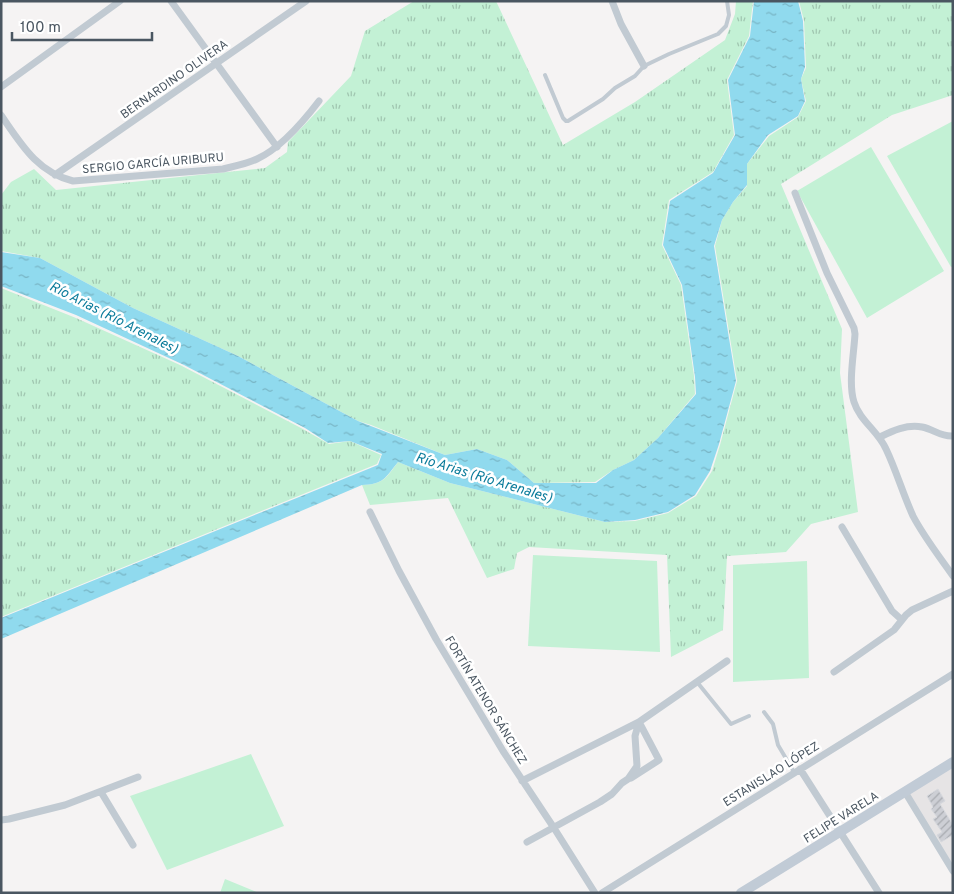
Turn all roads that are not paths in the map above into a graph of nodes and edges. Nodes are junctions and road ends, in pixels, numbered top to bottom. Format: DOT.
graph roads {
  1 [pos="120,1"];
  2 [pos="171,1"];
  3 [pos="306,1"];
  4 [pos="612,1"];
  5 [pos="727,1"];
  6 [pos="216,64"];
  7 [pos="644,66"];
  8 [pos="546,75"];
  9 [pos="1,87"];
  10 [pos="319,101"];
  11 [pos="1,116"];
  12 [pos="277,147"];
  13 [pos="55,175"];
  14 [pos="795,193"];
  15 [pos="953,436"];
  16 [pos="880,437"];
  17 [pos="370,512"];
  18 [pos="842,527"];
  19 [pos="953,576"];
  20 [pos="953,591"];
  21 [pos="902,620"];
  22 [pos="727,661"];
  23 [pos="834,672"];
  24 [pos="953,674"];
  25 [pos="697,682"];
  26 [pos="764,712"];
  27 [pos="749,716"];
  28 [pos="638,722"];
  29 [pos="953,762"];
  30 [pos="797,771"];
  31 [pos="138,777"];
  32 [pos="628,779"];
  33 [pos="522,781"];
  34 [pos="101,792"];
  35 [pos="905,792"];
  36 [pos="1,820"];
  37 [pos="554,828"];
  38 [pos="840,832"];
  39 [pos="527,842"];
  40 [pos="133,845"];
  41 [pos="953,871"];
  42 [pos="595,893"];
  43 [pos="602,893"];
  44 [pos="741,893"];
  45 [pos="879,893"];
  1 -- 9 [label="street"];
  2 -- 6 [label="street"];
  3 -- 6 [label="street, BERNARDINO OLIVERA"];
  4 -- 7 [label="street"];
  5 -- 7 [label="lane"];
  6 -- 12 [label="street"];
  6 -- 13 [label="street, BERNARDINO OLIVERA"];
  7 -- 8 [label="lane"];
  10 -- 12 [label="street, SERGIO GARCÍA URIBURU"];
  11 -- 13 [label="street"];
  12 -- 13 [label="street, SERGIO GARCÍA URIBURU"];
  14 -- 16 [label="street"];
  15 -- 16 [label="street"];
  16 -- 19 [label="street"];
  17 -- 33 [label="street, FORTÍN ATENOR SÁNCHEZ"];
  18 -- 21 [label="street"];
  20 -- 21 [label="street"];
  21 -- 23 [label="street"];
  22 -- 25 [label="street"];
  24 -- 30 [label="street, ESTANISLAO LÓPEZ"];
  25 -- 27 [label="lane"];
  25 -- 28 [label="street"];
  26 -- 30 [label="lane"];
  28 -- 32 [label="street"];
  28 -- 32 [label="street"];
  28 -- 33 [label="street"];
  29 -- 35 [label="street, FELIPE VARELA"];
  30 -- 38 [label="street"];
  30 -- 43 [label="street, ESTANISLAO LÓPEZ"];
  31 -- 34 [label="street"];
  32 -- 37 [label="street"];
  33 -- 37 [label="street, FORTÍN ATENOR SÁNCHEZ"];
  34 -- 36 [label="street"];
  34 -- 40 [label="street"];
  35 -- 38 [label="street, FELIPE VARELA"];
  35 -- 41 [label="street"];
  37 -- 39 [label="street"];
  37 -- 42 [label="street, FORTÍN ATENOR SÁNCHEZ"];
  38 -- 44 [label="street, FELIPE VARELA"];
  38 -- 45 [label="street"];
}
